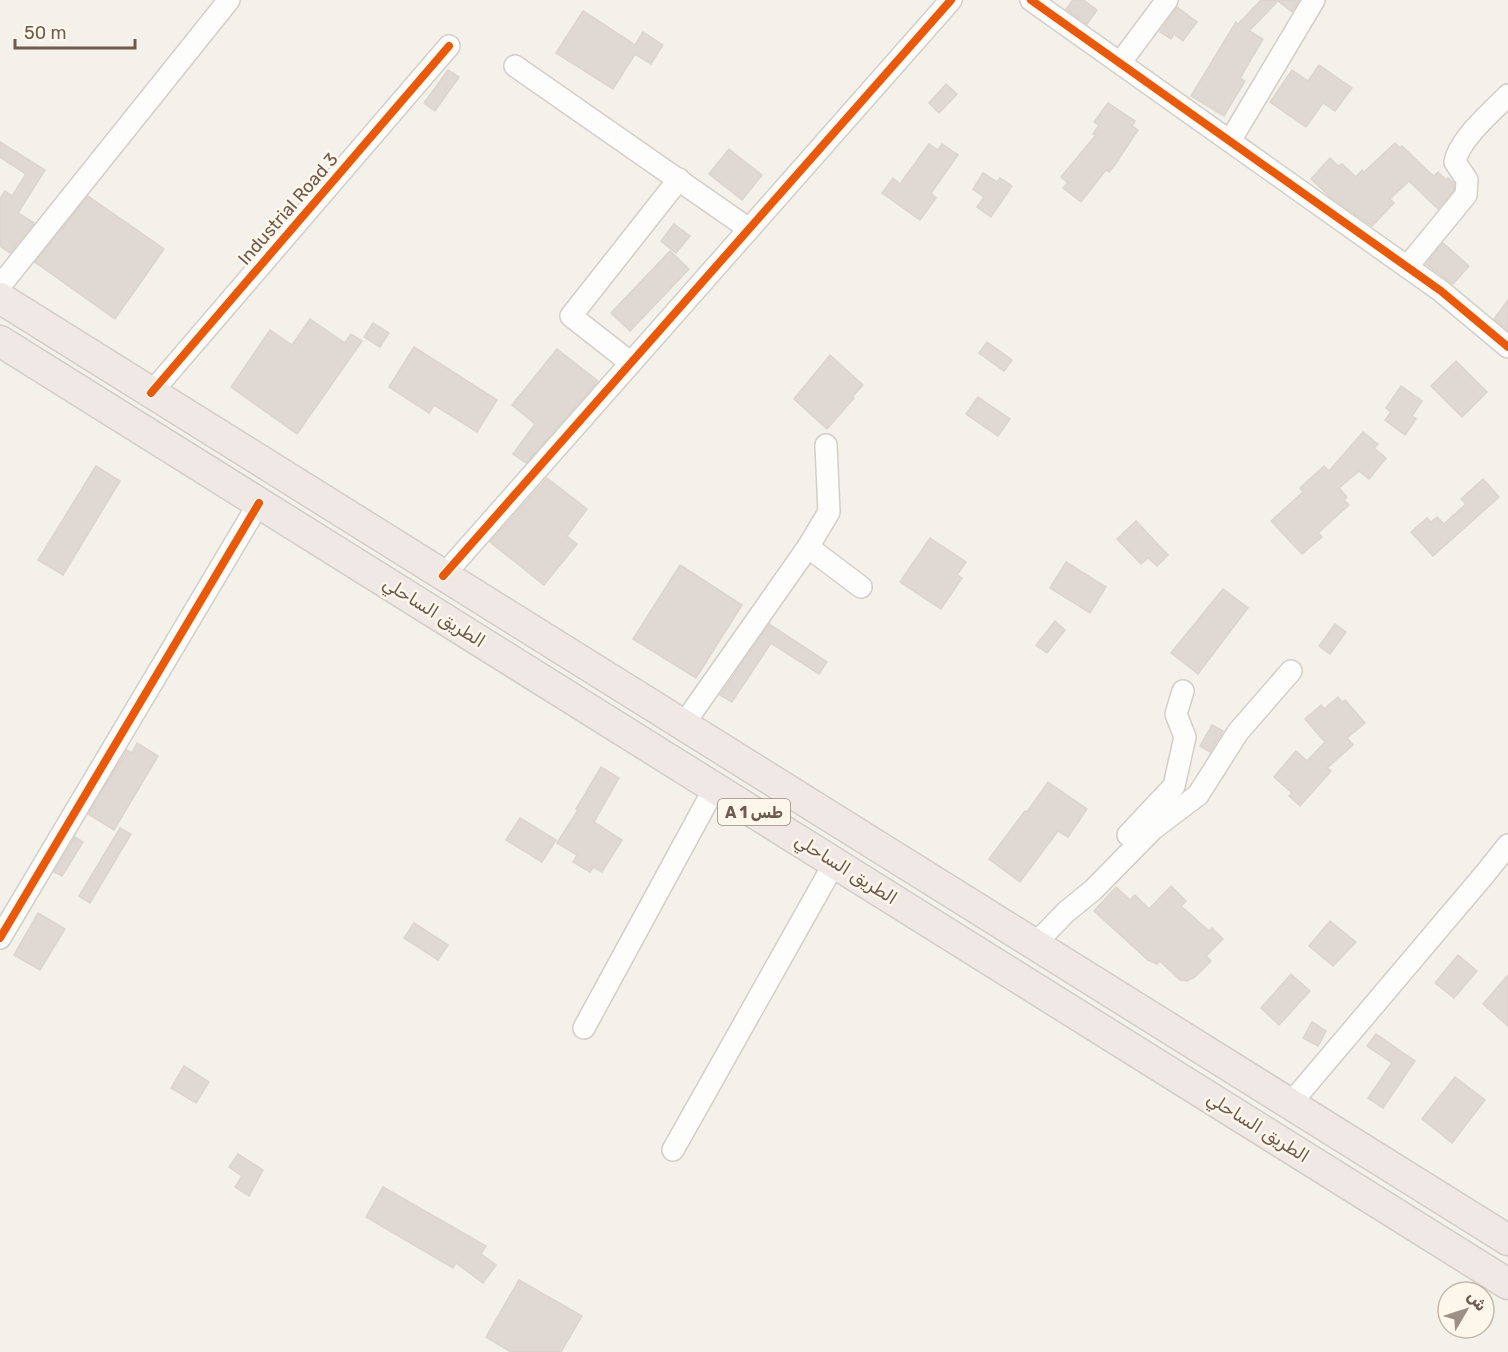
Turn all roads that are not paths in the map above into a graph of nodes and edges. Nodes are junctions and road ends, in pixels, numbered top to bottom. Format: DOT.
graph roads {
  1 [pos="229,0"];
  2 [pos="951,0"];
  3 [pos="1031,0"];
  4 [pos="1167,0"];
  5 [pos="1314,0"];
  6 [pos="449,46"];
  7 [pos="1120,63"];
  8 [pos="515,66"];
  9 [pos="1508,95"];
  10 [pos="1230,141"];
  11 [pos="679,179"];
  12 [pos="749,230"];
  13 [pos="1407,267"];
  14 [pos="0,286"];
  15 [pos="0,298"];
  16 [pos="0,341"];
  17 [pos="1508,347"];
  18 [pos="631,363"];
  19 [pos="151,393"];
  20 [pos="826,445"];
  21 [pos="259,503"];
  22 [pos="808,547"];
  23 [pos="443,576"];
  24 [pos="861,587"];
  25 [pos="1291,670"];
  26 [pos="1183,691"];
  27 [pos="683,725"];
  28 [pos="715,787"];
  29 [pos="1508,845"];
  30 [pos="835,862"];
  31 [pos="1066,912"];
  32 [pos="0,938"];
  33 [pos="1035,944"];
  34 [pos="584,1028"];
  35 [pos="1291,1103"];
  36 [pos="673,1150"];
  37 [pos="1508,1240"];
  38 [pos="1508,1284"];
  1 -- 14 [label="street"];
  2 -- 12 [label="street"];
  3 -- 7 [label="street"];
  4 -- 7 [label="street"];
  5 -- 10 [label="street"];
  6 -- 19 [label="street, Industrial Road 3"];
  7 -- 10 [label="street"];
  8 -- 11 [label="street"];
  9 -- 13 [label="street"];
  10 -- 13 [label="street"];
  11 -- 12 [label="street"];
  11 -- 18 [label="street"];
  12 -- 18 [label="street"];
  13 -- 17 [label="street"];
  15 -- 19 [label="highway, الطريق الساحلي / A 1 طس"];
  16 -- 21 [label="highway, الطريق الساحلي / A 1 طس"];
  18 -- 23 [label="street"];
  19 -- 23 [label="highway, الطريق الساحلي / A 1 طس"];
  20 -- 22 [label="street"];
  21 -- 28 [label="highway, الطريق الساحلي / A 1 طس"];
  21 -- 32 [label="street"];
  22 -- 24 [label="street"];
  22 -- 27 [label="street"];
  23 -- 27 [label="highway, الطريق الساحلي / A 1 طس"];
  25 -- 31 [label="street"];
  26 -- 31 [label="street"];
  27 -- 33 [label="highway, الطريق الساحلي / A 1 طس"];
  28 -- 30 [label="highway, الطريق الساحلي / A 1 طس"];
  28 -- 34 [label="street"];
  29 -- 35 [label="street"];
  30 -- 36 [label="street"];
  30 -- 38 [label="highway, الطريق الساحلي / A 1 طس"];
  31 -- 33 [label="street"];
  33 -- 35 [label="highway, الطريق الساحلي / A 1 طس"];
  35 -- 37 [label="highway, الطريق الساحلي / A 1 طس"];
}
